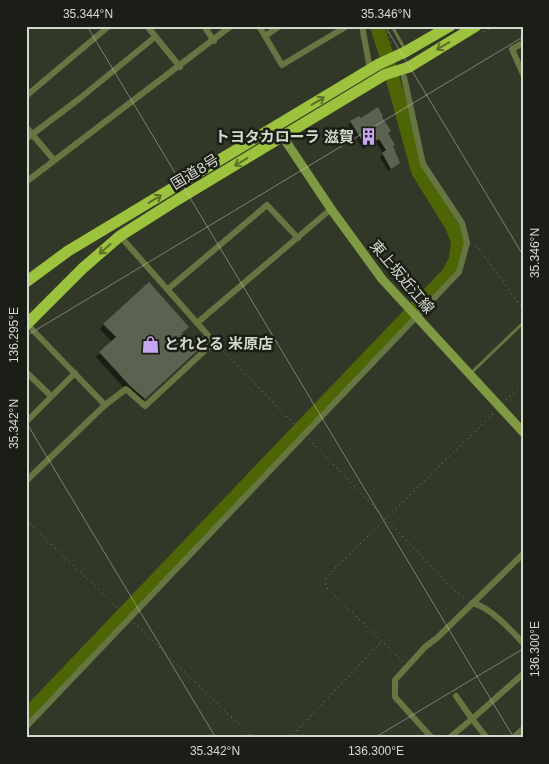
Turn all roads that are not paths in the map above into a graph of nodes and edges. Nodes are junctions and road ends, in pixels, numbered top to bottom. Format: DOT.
graph roads {
  1 [pos="109,26"];
  2 [pos="147,26"];
  3 [pos="204,26"];
  4 [pos="232,26"];
  5 [pos="259,26"];
  6 [pos="280,26"];
  7 [pos="347,26"];
  8 [pos="362,26"];
  9 [pos="392,26"];
  10 [pos="450,26"];
  11 [pos="468,28"];
  12 [pos="265,36"];
  13 [pos="155,37"];
  14 [pos="214,41"];
  15 [pos="523,43"];
  16 [pos="404,49"];
  17 [pos="375,66"];
  18 [pos="180,67"];
  19 [pos="407,72"];
  20 [pos="523,74"];
  21 [pos="26,96"];
  22 [pos="276,126"];
  23 [pos="26,127"];
  24 [pos="29,136"];
  25 [pos="283,137"];
  26 [pos="54,160"];
  27 [pos="26,182"];
  28 [pos="331,209"];
  29 [pos="120,236"];
  30 [pos="298,238"];
  31 [pos="26,282"];
  32 [pos="168,289"];
  33 [pos="413,314"];
  34 [pos="26,324"];
  35 [pos="197,324"];
  36 [pos="523,324"];
  37 [pos="26,372"];
  38 [pos="75,373"];
  39 [pos="469,375"];
  40 [pos="51,396"];
  41 [pos="105,405"];
  42 [pos="26,422"];
  43 [pos="523,432"];
  44 [pos="26,481"];
  45 [pos="523,554"];
  46 [pos="472,603"];
  47 [pos="523,643"];
  48 [pos="523,674"];
  49 [pos="456,696"];
  50 [pos="472,719"];
  51 [pos="26,727"];
  52 [pos="523,729"];
  53 [pos="432,738"];
  54 [pos="449,738"];
  55 [pos="487,738"];
  56 [pos="513,738"];
  1 -- 21 [label="street"];
  2 -- 13 [label="street"];
  3 -- 14 [label="street"];
  4 -- 14 [label="street"];
  5 -- 12 [label="street"];
  6 -- 12 [label="street"];
  7 -- 12 [label="street"];
  8 -- 17 [label="street"];
  9 -- 16 [label="lane"];
  10 -- 16 [label="highway, 国道8号"];
  11 -- 19 [label="highway, 国道8号, one-way"];
  13 -- 18 [label="street"];
  13 -- 24 [label="street"];
  14 -- 18 [label="street"];
  15 -- 20 [label="street"];
  16 -- 17 [label="highway, 国道8号, bridge"];
  22 -- 17 [label="highway, 国道8号, one-way"];
  18 -- 26 [label="street"];
  19 -- 25 [label="highway, 国道8号, bridge"];
  19 -- 33 [label="street"];
  22 -- 25 [label="main road, 東上坂近江線"];
  31 -- 22 [label="highway, 国道8号, one-way"];
  23 -- 24 [label="street"];
  24 -- 26 [label="street"];
  25 -- 28 [label="main road, 東上坂近江線"];
  25 -- 29 [label="highway, 国道8号, one-way"];
  26 -- 27 [label="street"];
  28 -- 30 [label="street"];
  28 -- 33 [label="main road, 東上坂近江線"];
  29 -- 32 [label="street"];
  29 -- 34 [label="highway, 国道8号, one-way"];
  30 -- 32 [label="street"];
  30 -- 35 [label="street"];
  32 -- 35 [label="street"];
  33 -- 39 [label="main road, 東上坂近江線"];
  33 -- 51 [label="street"];
  34 -- 38 [label="street"];
  35 -- 41 [label="street"];
  36 -- 39 [label="lane"];
  37 -- 40 [label="street"];
  38 -- 40 [label="street"];
  38 -- 41 [label="street"];
  39 -- 43 [label="main road, 東上坂近江線"];
  40 -- 42 [label="street"];
  41 -- 44 [label="street"];
  45 -- 46 [label="street"];
  46 -- 47 [label="street"];
  46 -- 53 [label="street"];
  48 -- 50 [label="street"];
  49 -- 50 [label="street"];
  50 -- 54 [label="street"];
  50 -- 55 [label="street"];
  52 -- 56 [label="street"];
}
